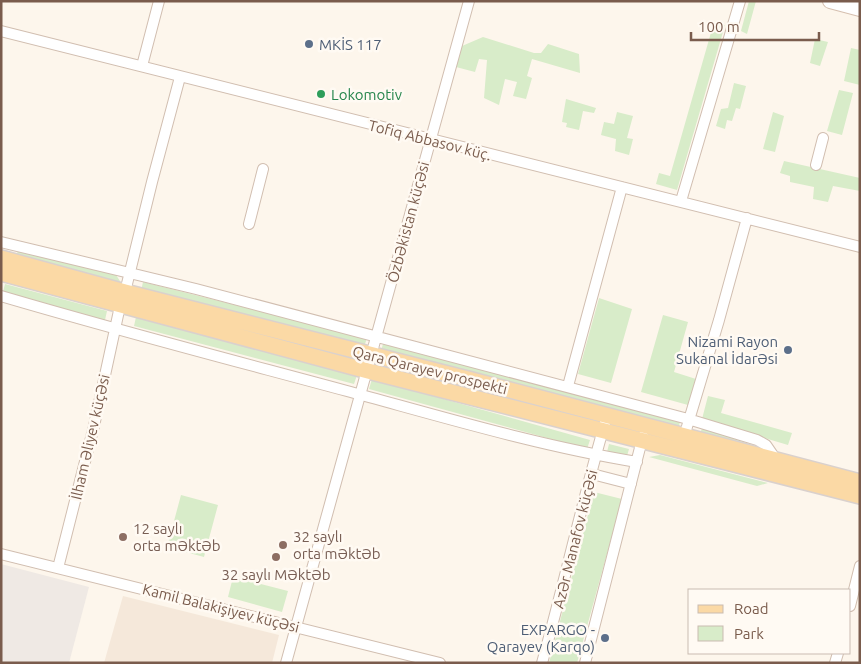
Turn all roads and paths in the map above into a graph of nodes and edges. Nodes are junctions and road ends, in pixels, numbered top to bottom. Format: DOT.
graph roads {
  1 [pos="159,1"];
  2 [pos="469,1"];
  3 [pos="740,1"];
  4 [pos="830,1"];
  5 [pos="860,9"];
  6 [pos="3,32"];
  7 [pos="142,66"];
  8 [pos="180,76"];
  9 [pos="823,138"];
  10 [pos="431,140"];
  11 [pos="816,165"];
  12 [pos="263,169"];
  13 [pos="622,187"];
  14 [pos="681,201"];
  15 [pos="747,218"];
  16 [pos="249,224"];
  17 [pos="1,242"];
  18 [pos="860,247"];
  19 [pos="1,258"];
  20 [pos="1,273"];
  21 [pos="129,273"];
  22 [pos="1,296"];
  23 [pos="122,299"];
  24 [pos="114,329"];
  25 [pos="377,336"];
  26 [pos="372,355"];
  27 [pos="368,371"];
  28 [pos="568,386"];
  29 [pos="361,395"];
  30 [pos="688,419"];
  31 [pos="605,423"];
  32 [pos="644,433"];
  33 [pos="682,443"];
  34 [pos="596,455"];
  35 [pos="637,462"];
  36 [pos="777,462"];
  37 [pos="592,474"];
  38 [pos="860,482"];
  39 [pos="631,484"];
  40 [pos="860,496"];
  41 [pos="1,554"];
  42 [pos="860,566"];
  43 [pos="58,568"];
  44 [pos="851,602"];
  45 [pos="296,627"];
  46 [pos="286,663"];
  47 [pos="440,663"];
  48 [pos="542,663"];
  49 [pos="585,663"];
  1 -- 7 [label="street"];
  2 -- 10 [label="street, Özbəkistan küçəsi"];
  3 -- 14 [label="street"];
  4 -- 5 [label="street"];
  6 -- 7 [label="street, Tofiq Abbasov küç."];
  7 -- 8 [label="street, Tofiq Abbasov küç."];
  8 -- 10 [label="street, Tofiq Abbasov küç."];
  8 -- 21 [label="street, İlham Əliyev küçəsi"];
  9 -- 11 [label="street"];
  10 -- 13 [label="street, Tofiq Abbasov küç."];
  10 -- 25 [label="street, Özbəkistan küçəsi"];
  12 -- 16 [label="street"];
  13 -- 14 [label="street, Tofiq Abbasov küç."];
  13 -- 28 [label="street"];
  14 -- 15 [label="street, Tofiq Abbasov küç."];
  15 -- 18 [label="street, Tofiq Abbasov küç."];
  15 -- 30 [label="street"];
  17 -- 21 [label="street"];
  19 -- 23 [label="main road, Qara Qarayev prospekti"];
  20 -- 23 [label="main road, Qara Qarayev prospekti"];
  21 -- 23 [label="street, İlham Əliyev küçəsi"];
  21 -- 25 [label="street"];
  22 -- 24 [label="street"];
  23 -- 24 [label="street, İlham Əliyev küçəsi"];
  23 -- 26 [label="main road, Qara Qarayev prospekti"];
  23 -- 27 [label="main road, Qara Qarayev prospekti"];
  24 -- 29 [label="street"];
  24 -- 43 [label="street, İlham Əliyev küçəsi"];
  25 -- 26 [label="street, Özbəkistan küçəsi"];
  25 -- 28 [label="street"];
  26 -- 27 [label="street, Özbəkistan küçəsi"];
  26 -- 31 [label="main road, Qara Qarayev prospekti"];
  27 -- 29 [label="street"];
  27 -- 31 [label="main road, Qara Qarayev prospekti"];
  28 -- 30 [label="street"];
  29 -- 34 [label="street"];
  29 -- 45 [label="street"];
  30 -- 33 [label="street"];
  30 -- 36 [label="street"];
  31 -- 32 [label="main road, Qara Qarayev prospekti"];
  31 -- 34 [label="street, Azər Manafov küçəsi"];
  32 -- 33 [label="main road, Qara Qarayev prospekti"];
  32 -- 35 [label="street"];
  33 -- 36 [label="main road, Qara Qarayev prospekti"];
  33 -- 40 [label="main road, Qara Qarayev prospekti"];
  34 -- 35 [label="street"];
  34 -- 37 [label="street, Azər Manafov küçəsi"];
  35 -- 39 [label="street"];
  36 -- 38 [label="main road, Qara Qarayev prospekti"];
  37 -- 39 [label="street"];
  37 -- 48 [label="street, Azər Manafov küçəsi"];
  39 -- 49 [label="street"];
  41 -- 43 [label="street, Kamil Balakişiyev küçəsi"];
  42 -- 44 [label="street"];
  43 -- 45 [label="street, Kamil Balakişiyev küçəsi"];
  45 -- 46 [label="street"];
  45 -- 47 [label="street, Kamil Balakişiyev küçəsi"];
}
